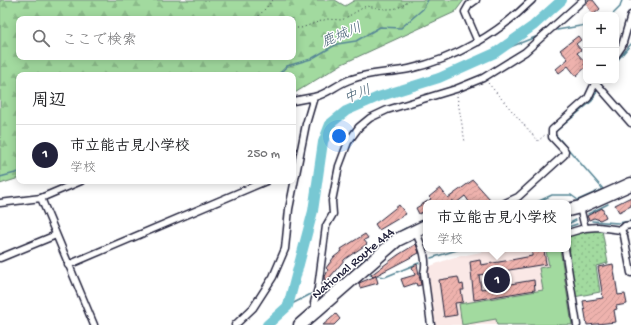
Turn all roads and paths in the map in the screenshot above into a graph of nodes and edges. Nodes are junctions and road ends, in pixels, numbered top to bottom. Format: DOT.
graph roads {
  1 [pos="273,0"];
  2 [pos="408,0"];
  3 [pos="476,0"];
  4 [pos="532,0"];
  5 [pos="583,0"];
  6 [pos="631,15"];
  7 [pos="259,16"];
  8 [pos="296,28"];
  9 [pos="478,42"];
  10 [pos="619,45"];
  11 [pos="483,78"];
  12 [pos="595,84"];
  13 [pos="598,84"];
  14 [pos="456,89"];
  15 [pos="314,97"];
  16 [pos="296,100"];
  17 [pos="631,123"];
  18 [pos="552,130"];
  19 [pos="465,142"];
  20 [pos="296,165"];
  21 [pos="74,184"];
  22 [pos="259,184"];
  23 [pos="293,184"];
  24 [pos="631,184"];
  25 [pos="40,198"];
  26 [pos="511,200"];
  27 [pos="0,203"];
  28 [pos="580,207"];
  29 [pos="571,209"];
  30 [pos="631,224"];
  31 [pos="421,228"];
  32 [pos="585,228"];
  33 [pos="621,230"];
  34 [pos="571,232"];
  35 [pos="56,235"];
  36 [pos="423,242"];
  37 [pos="425,252"];
  38 [pos="566,252"];
  39 [pos="0,258"];
  40 [pos="68,265"];
  41 [pos="631,273"];
  42 [pos="317,310"];
  43 [pos="94,325"];
  44 [pos="235,325"];
  45 [pos="300,325"];
  46 [pos="431,325"];
  47 [pos="577,325"];
  1 -- 7 [label="path"];
  2 -- 8 [label="path"];
  3 -- 9 [label="street"];
  4 -- 9 [label="street"];
  5 -- 11 [label="street"];
  6 -- 10 [label="street"];
  9 -- 15 [label="street"];
  11 -- 14 [label="street"];
  11 -- 18 [label="path"];
  12 -- 18 [label="street"];
  13 -- 17 [label="street"];
  14 -- 19 [label="path"];
  14 -- 42 [label="street"];
  15 -- 16 [label="street"];
  15 -- 20 [label="street"];
  18 -- 26 [label="street"];
  21 -- 25 [label="street"];
  22 -- 40 [label="street"];
  23 -- 44 [label="street"];
  24 -- 28 [label="highway"];
  25 -- 27 [label="street"];
  25 -- 35 [label="street"];
  28 -- 29 [label="highway"];
  28 -- 32 [label="street"];
  30 -- 33 [label="street"];
  31 -- 36 [label="street"];
  31 -- 42 [label="highway, National Route 444"];
  32 -- 33 [label="street"];
  32 -- 34 [label="street"];
  33 -- 41 [label="street"];
  35 -- 39 [label="street"];
  35 -- 40 [label="street"];
  37 -- 46 [label="street"];
  38 -- 47 [label="street"];
  40 -- 43 [label="street"];
  42 -- 45 [label="highway, National Route 444"];
}
